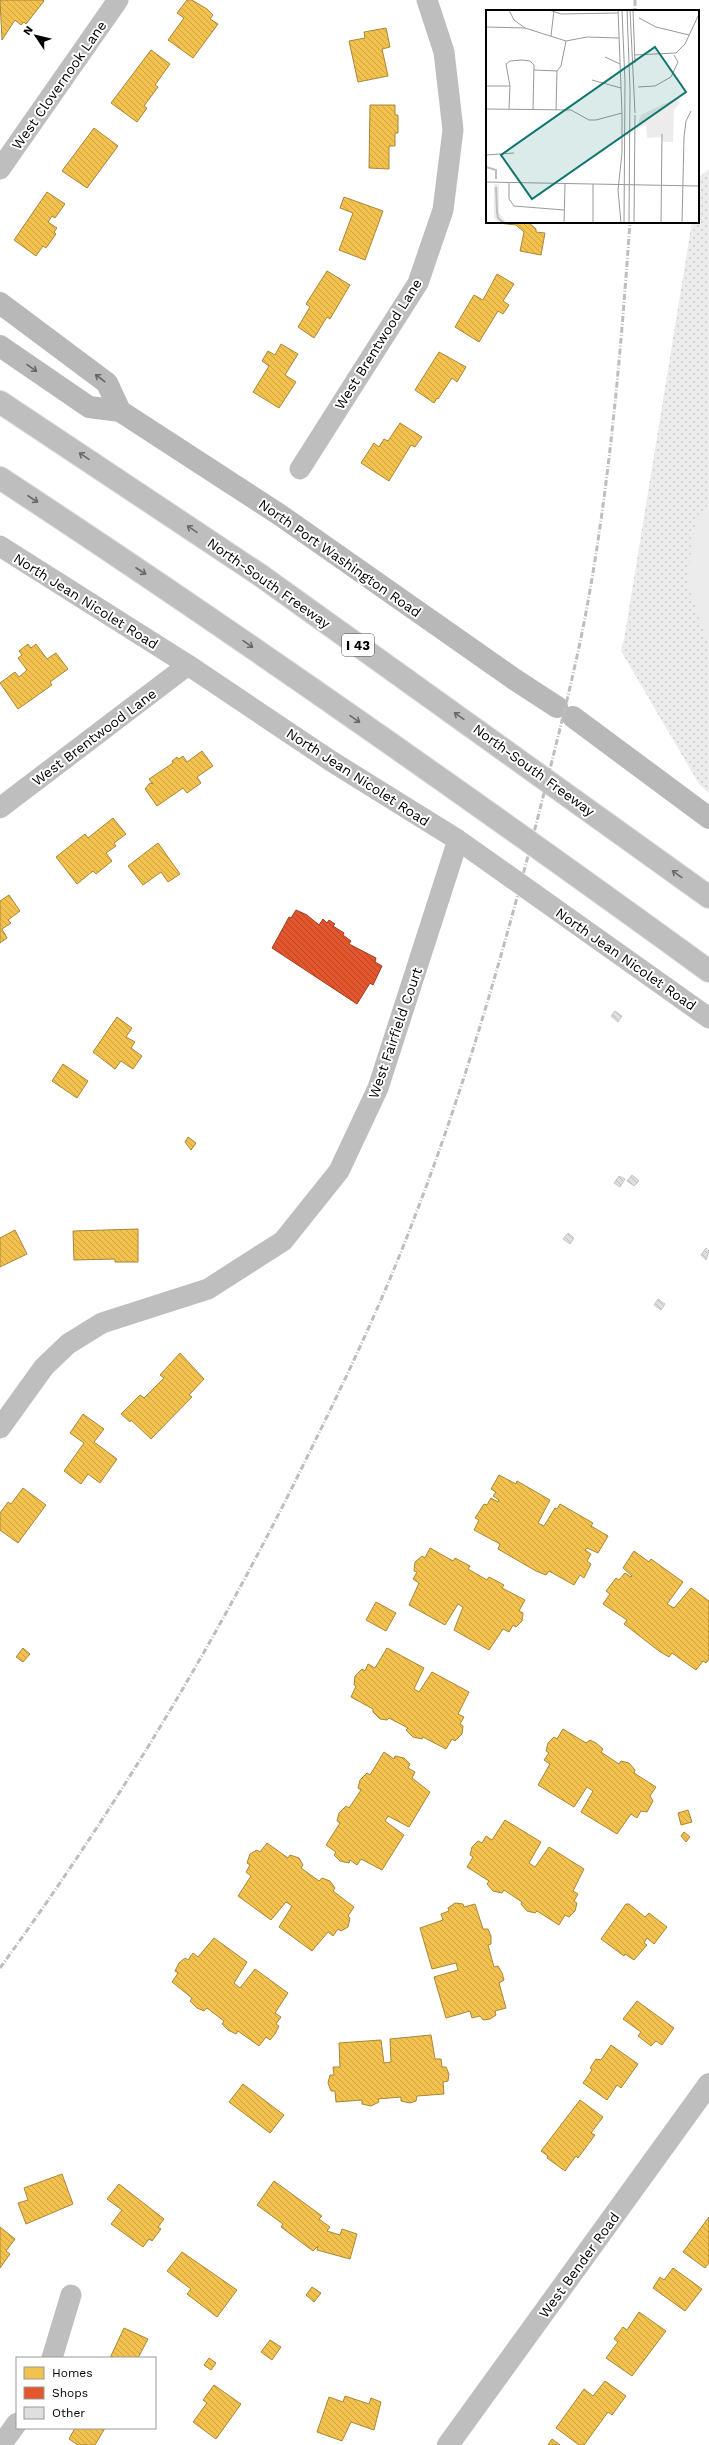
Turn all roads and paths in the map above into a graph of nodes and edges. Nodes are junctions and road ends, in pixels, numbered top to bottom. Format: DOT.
graph roads {
  1 [pos="118,0"];
  2 [pos="427,0"];
  3 [pos="0,170"];
  4 [pos="0,303"];
  5 [pos="0,346"];
  6 [pos="0,402"];
  7 [pos="120,411"];
  8 [pos="300,469"];
  9 [pos="0,478"];
  10 [pos="0,546"];
  11 [pos="188,665"];
  12 [pos="0,808"];
  13 [pos="709,818"];
  14 [pos="458,840"];
  15 [pos="709,897"];
  16 [pos="709,971"];
  17 [pos="709,1018"];
  18 [pos="0,1428"];
  19 [pos="709,2084"];
  20 [pos="72,2295"];
  21 [pos="52,2357"];
  22 [pos="16,2424"];
  23 [pos="1,2445"];
  24 [pos="448,2445"];
  1 -- 3 [label="street, West Clovernook Lane"];
  2 -- 8 [label="street, West Brentwood Lane"];
  7 -- 4 [label="main road, one-way"];
  5 -- 7 [label="main road, North Port Washington Road, one-way"];
  15 -- 6 [label="main road, North-South Freeway / I 43, one-way"];
  7 -- 13 [label="main road, North Port Washington Road"];
  9 -- 16 [label="main road, one-way"];
  10 -- 11 [label="street, North Jean Nicolet Road"];
  11 -- 12 [label="street, West Brentwood Lane"];
  11 -- 14 [label="street, North Jean Nicolet Road"];
  14 -- 17 [label="street, North Jean Nicolet Road"];
  14 -- 18 [label="street, West Fairfield Court"];
  19 -- 24 [label="main road, West Bender Road"];
  20 -- 21 [label="street"];
  22 -- 23 [label="street"];
}
